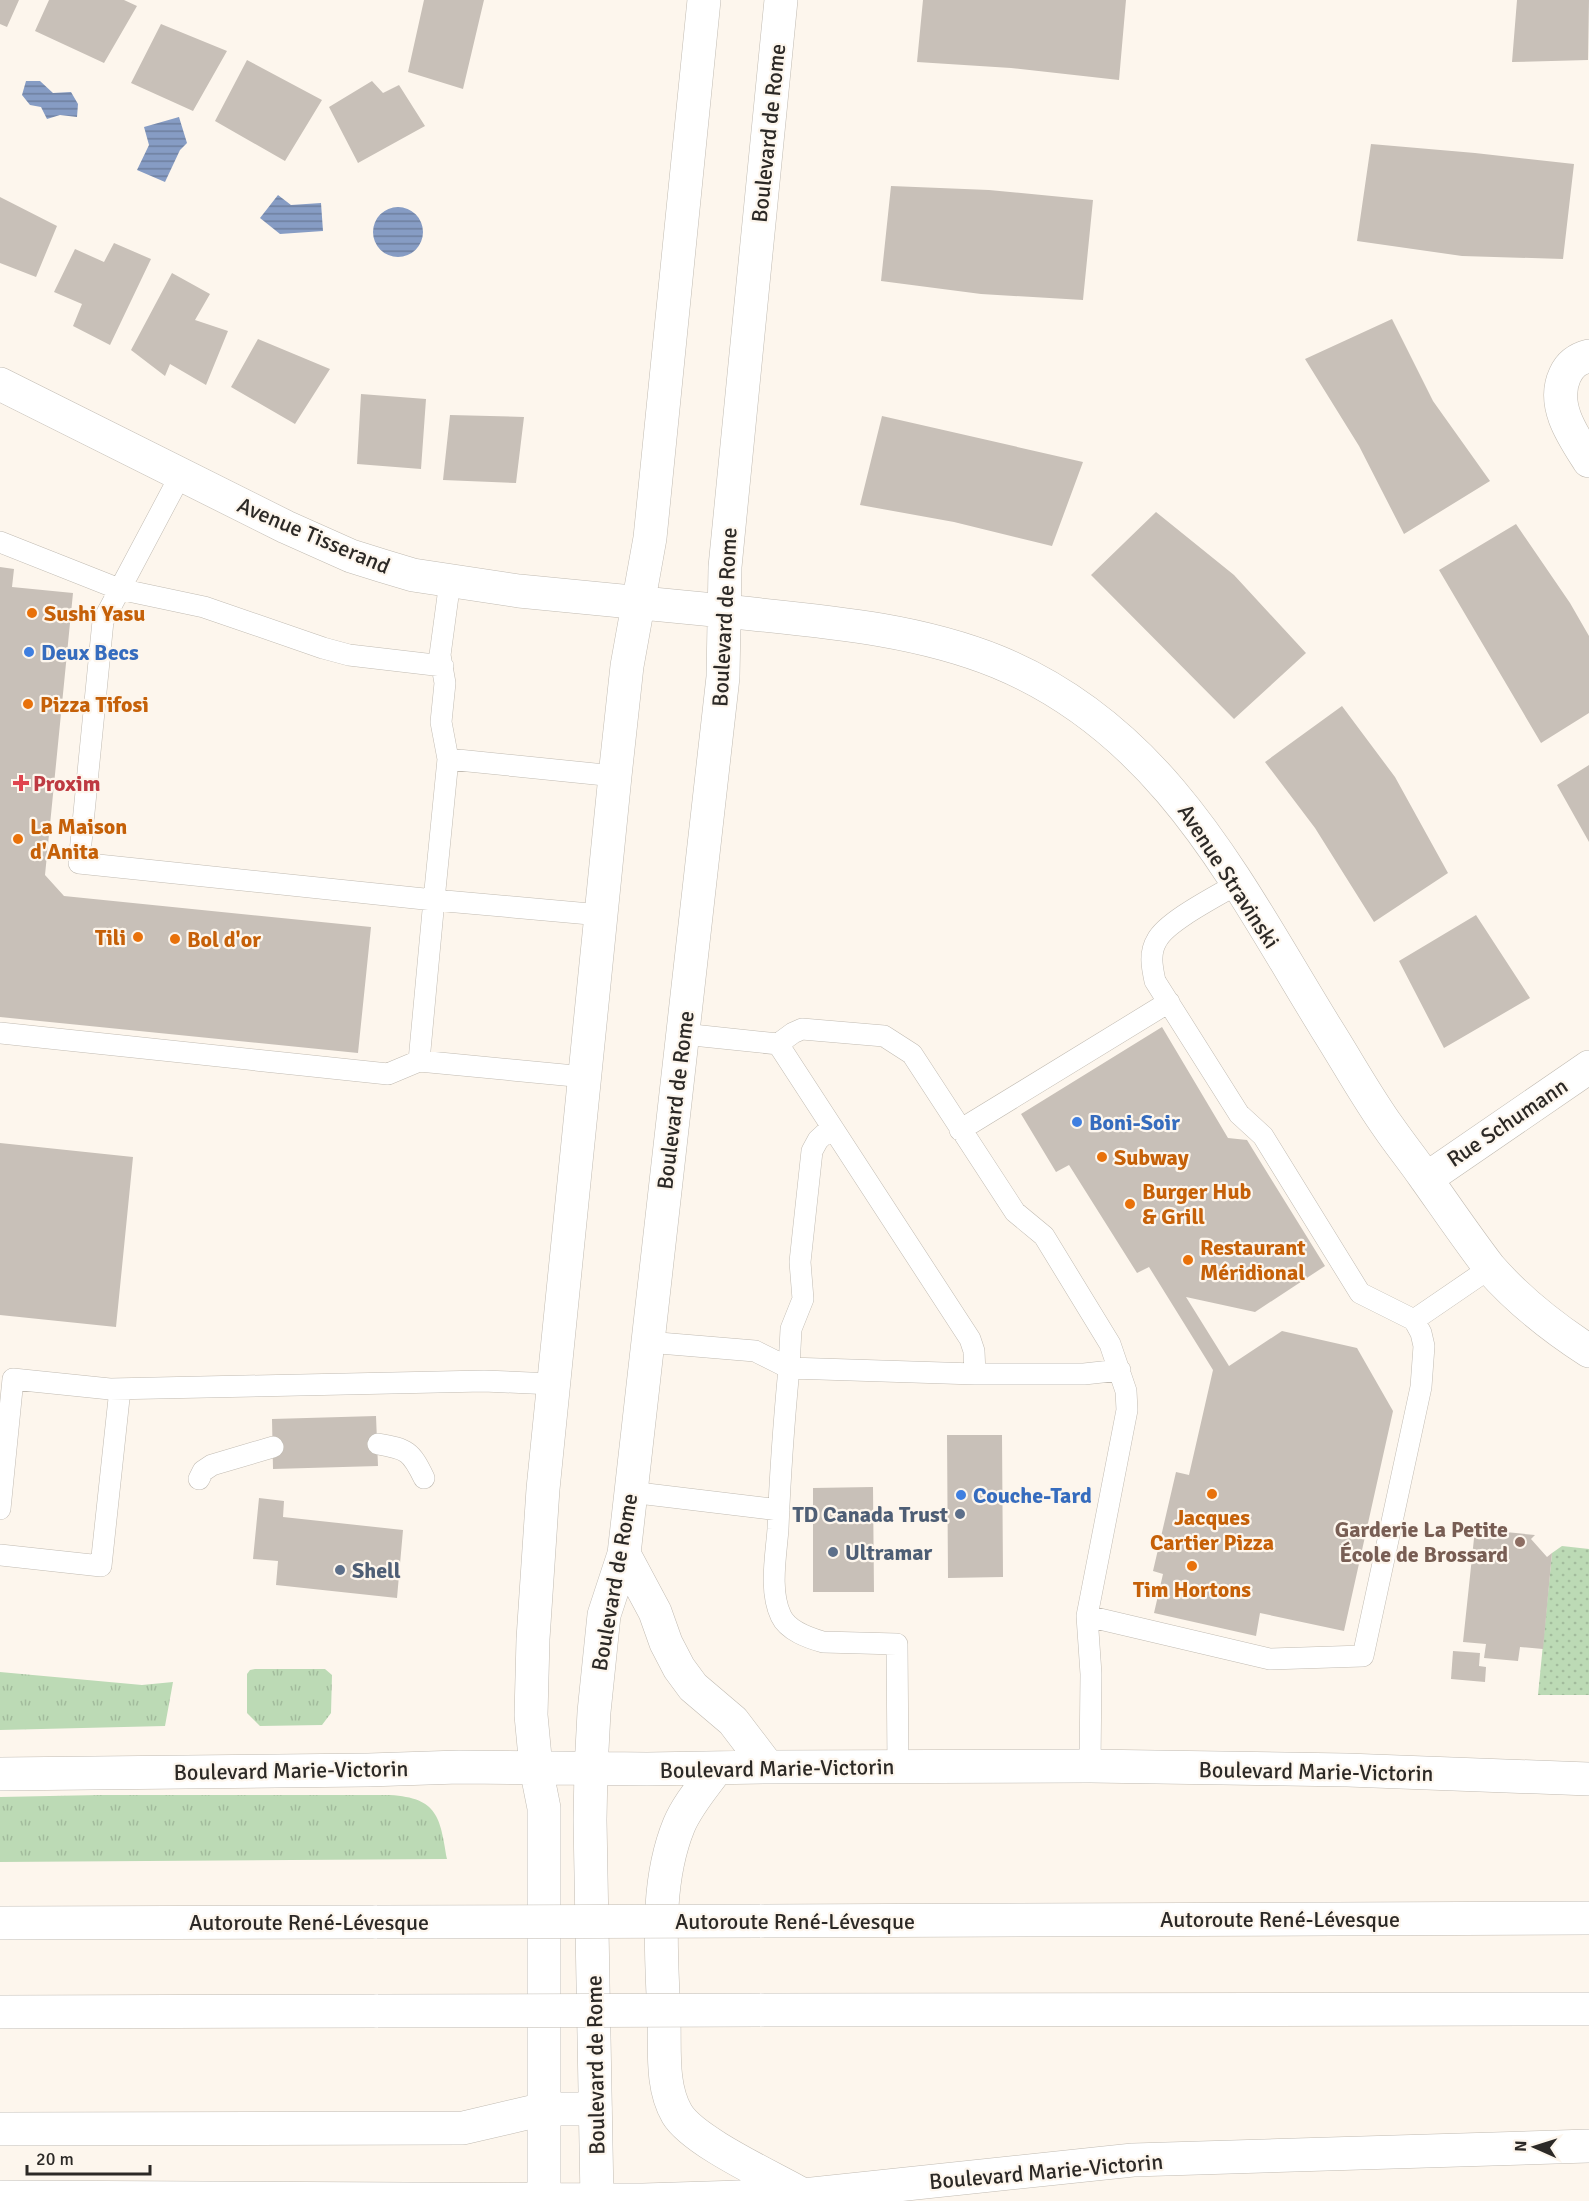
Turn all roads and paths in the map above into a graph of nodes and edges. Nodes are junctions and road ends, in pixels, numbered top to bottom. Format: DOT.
graph roads {
  1 [pos="704,0"];
  2 [pos="781,0"];
  3 [pos="1589,356"];
  4 [pos="0,385"];
  5 [pos="1589,462"];
  6 [pos="180,476"];
  7 [pos="0,542"];
  8 [pos="450,581"];
  9 [pos="119,590"];
  10 [pos="639,602"];
  11 [pos="724,610"];
  12 [pos="443,666"];
  13 [pos="448,759"];
  14 [pos="615,776"];
  15 [pos="1237,884"];
  16 [pos="434,900"];
  17 [pos="601,915"];
  18 [pos="1169,1002"];
  19 [pos="0,1033"];
  20 [pos="683,1034"];
  21 [pos="778,1044"];
  22 [pos="419,1061"];
  23 [pos="1589,1067"];
  24 [pos="585,1077"];
  25 [pos="832,1127"];
  26 [pos="960,1130"];
  27 [pos="1426,1179"];
  28 [pos="1490,1268"];
  29 [pos="1414,1320"];
  30 [pos="647,1342"];
  31 [pos="1589,1351"];
  32 [pos="789,1368"];
  33 [pos="1120,1370"];
  34 [pos="975,1374"];
  35 [pos="554,1384"];
  36 [pos="120,1389"];
  37 [pos="378,1444"];
  38 [pos="273,1447"];
  39 [pos="424,1478"];
  40 [pos="199,1479"];
  41 [pos="630,1492"];
  42 [pos="0,1509"];
  43 [pos="778,1510"];
  44 [pos="624,1554"];
  45 [pos="0,1555"];
  46 [pos="1087,1616"];
  47 [pos="1090,1766"];
  48 [pos="768,1767"];
  49 [pos="898,1767"];
  50 [pos="536,1768"];
  51 [pos="591,1768"];
  52 [pos="717,1768"];
  53 [pos="0,1774"];
  54 [pos="1589,1779"];
  55 [pos="1589,1918"];
  56 [pos="0,1923"];
  57 [pos="1589,2008"];
  58 [pos="0,2012"];
  59 [pos="544,2109"];
  60 [pos="595,2109"];
  61 [pos="0,2129"];
  62 [pos="1589,2146"];
  63 [pos="803,2195"];
  64 [pos="0,2197"];
  65 [pos="544,2200"];
  66 [pos="597,2200"];
  1 -- 10 [label="main road"];
  2 -- 11 [label="main road, Boulevard de Rome"];
  3 -- 5 [label="main road"];
  4 -- 6 [label="main road, Avenue Tisserand"];
  6 -- 8 [label="main road, Avenue Tisserand"];
  6 -- 9 [label="lane"];
  7 -- 9 [label="lane"];
  8 -- 10 [label="main road, Avenue Tisserand"];
  8 -- 12 [label="lane"];
  9 -- 12 [label="lane"];
  9 -- 16 [label="lane"];
  10 -- 11 [label="main road, Avenue Tisserand"];
  10 -- 14 [label="main road"];
  11 -- 15 [label="main road, Avenue Stravinski"];
  11 -- 20 [label="main road, Boulevard de Rome"];
  12 -- 13 [label="lane"];
  13 -- 14 [label="lane"];
  13 -- 16 [label="lane"];
  14 -- 17 [label="main road"];
  15 -- 18 [label="lane"];
  15 -- 27 [label="main road, Avenue Stravinski"];
  16 -- 17 [label="lane"];
  16 -- 22 [label="lane"];
  17 -- 24 [label="main road"];
  18 -- 26 [label="lane"];
  18 -- 29 [label="lane"];
  19 -- 22 [label="lane"];
  20 -- 21 [label="lane"];
  20 -- 30 [label="main road, Boulevard de Rome"];
  21 -- 25 [label="lane"];
  21 -- 26 [label="lane"];
  22 -- 24 [label="lane"];
  23 -- 27 [label="main road, Rue Schumann"];
  24 -- 35 [label="main road"];
  25 -- 32 [label="lane"];
  25 -- 34 [label="lane"];
  26 -- 33 [label="lane"];
  27 -- 28 [label="main road, Avenue Stravinski"];
  28 -- 29 [label="lane"];
  28 -- 31 [label="main road, Avenue Stravinski"];
  29 -- 46 [label="lane"];
  30 -- 32 [label="lane"];
  30 -- 41 [label="main road, Boulevard de Rome"];
  32 -- 34 [label="lane"];
  32 -- 43 [label="lane"];
  33 -- 34 [label="lane"];
  33 -- 46 [label="lane"];
  35 -- 36 [label="lane"];
  35 -- 50 [label="main road"];
  36 -- 42 [label="lane"];
  36 -- 45 [label="lane"];
  37 -- 39 [label="lane"];
  38 -- 40 [label="lane"];
  41 -- 43 [label="lane"];
  41 -- 44 [label="main road, Boulevard de Rome"];
  43 -- 49 [label="lane"];
  44 -- 48 [label="main road"];
  44 -- 51 [label="main road, Boulevard de Rome"];
  46 -- 47 [label="lane"];
  47 -- 49 [label="main road, Boulevard Marie-Victorin"];
  47 -- 54 [label="main road, Boulevard Marie-Victorin"];
  48 -- 49 [label="main road, Boulevard Marie-Victorin"];
  48 -- 52 [label="main road, Boulevard Marie-Victorin"];
  50 -- 51 [label="main road, Boulevard Marie-Victorin"];
  50 -- 53 [label="main road, Boulevard Marie-Victorin"];
  50 -- 59 [label="main road"];
  51 -- 52 [label="main road, Boulevard Marie-Victorin"];
  51 -- 60 [label="main road, Boulevard de Rome"];
  52 -- 63 [label="main road"];
  55 -- 56 [label="main road, Autoroute René-Lévesque, bridge"];
  57 -- 58 [label="main road, bridge"];
  59 -- 60 [label="main road"];
  59 -- 61 [label="main road"];
  59 -- 65 [label="main road"];
  60 -- 66 [label="main road, Boulevard de Rome"];
  62 -- 63 [label="main road, Boulevard Marie-Victorin"];
  63 -- 66 [label="main road, Boulevard Marie-Victorin"];
  64 -- 65 [label="main road, Boulevard Marie-Victorin"];
  65 -- 66 [label="main road, Boulevard Marie-Victorin"];
}
